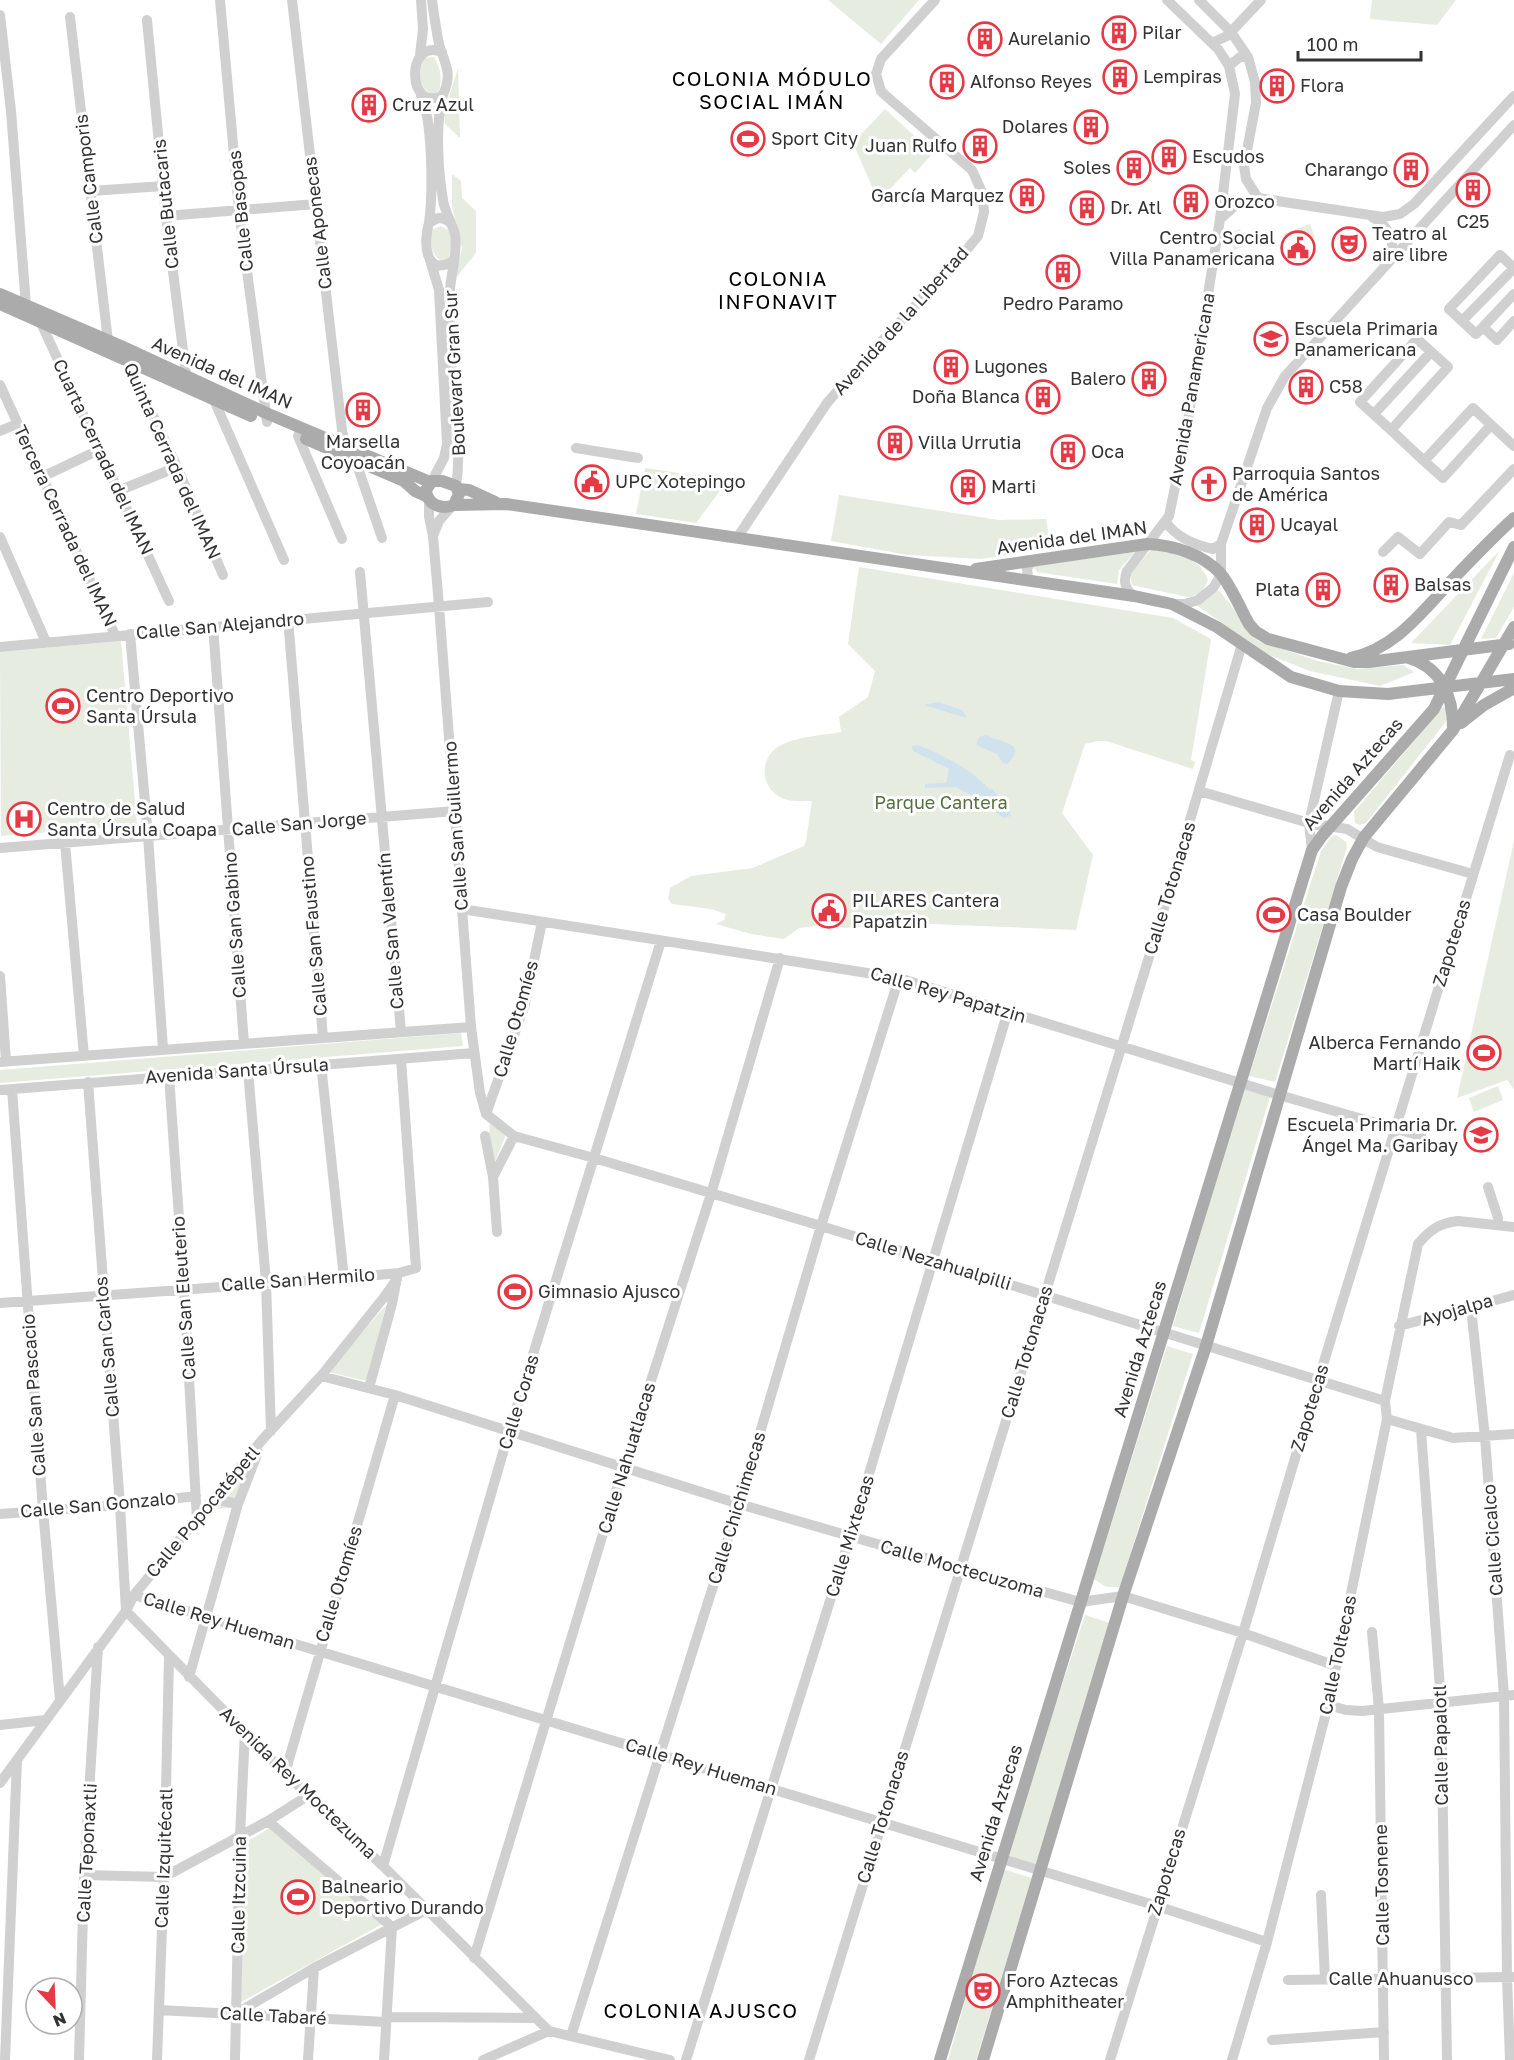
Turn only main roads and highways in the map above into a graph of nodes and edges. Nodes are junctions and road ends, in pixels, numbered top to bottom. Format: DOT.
graph roads {
  1 [pos="0,294"];
  2 [pos="0,304"];
  3 [pos="25,310"];
  4 [pos="106,346"];
  5 [pos="187,383"];
  6 [pos="300,432"];
  7 [pos="431,481"];
  8 [pos="457,487"];
  9 [pos="428,498"];
  10 [pos="499,503"];
  11 [pos="453,506"];
  12 [pos="1514,518"];
  13 [pos="1514,547"];
  14 [pos="963,571"];
  15 [pos="1514,627"];
  16 [pos="1509,644"];
  17 [pos="1463,649"];
  18 [pos="1406,658"];
  19 [pos="1341,660"];
  20 [pos="1514,679"];
  21 [pos="1481,684"];
  22 [pos="1446,688"];
  23 [pos="1514,688"];
  24 [pos="1453,730"];
  25 [pos="940,2060"];
  26 [pos="983,2060"];
  1 -- 3 [label="main road, Avenida del IMAN"];
  2 -- 3 [label="main road, Avenida del IMAN"];
  3 -- 4 [label="main road, Avenida del IMAN"];
  4 -- 5 [label="main road, Avenida del IMAN"];
  4 -- 5 [label="main road, Avenida del IMAN"];
  5 -- 6 [label="main road, Avenida del IMAN"];
  6 -- 7 [label="main road, Avenida del IMAN"];
  6 -- 9 [label="main road, Avenida del IMAN"];
  7 -- 8 [label="main road"];
  7 -- 9 [label="main road"];
  8 -- 10 [label="main road, Avenida del IMAN"];
  8 -- 11 [label="main road"];
  9 -- 11 [label="main road"];
  10 -- 11 [label="main road, Avenida del IMAN"];
  10 -- 14 [label="main road, Avenida del IMAN"];
  12 -- 19 [label="main road"];
  13 -- 17 [label="main road"];
  14 -- 19 [label="main road, Avenida del IMAN"];
  14 -- 22 [label="main road, Avenida del IMAN"];
  15 -- 16 [label="main road"];
  16 -- 17 [label="main road, Avenida del IMAN"];
  16 -- 21 [label="main road"];
  17 -- 18 [label="main road, Avenida del IMAN"];
  17 -- 22 [label="main road"];
  18 -- 19 [label="main road, Avenida del IMAN"];
  18 -- 22 [label="main road"];
  20 -- 21 [label="main road, Avenida del IMAN"];
  21 -- 22 [label="main road, Avenida del IMAN"];
  21 -- 24 [label="main road"];
  22 -- 24 [label="main road"];
  22 -- 25 [label="main road, Avenida Aztecas"];
  23 -- 24 [label="main road"];
  24 -- 26 [label="main road"];
}
